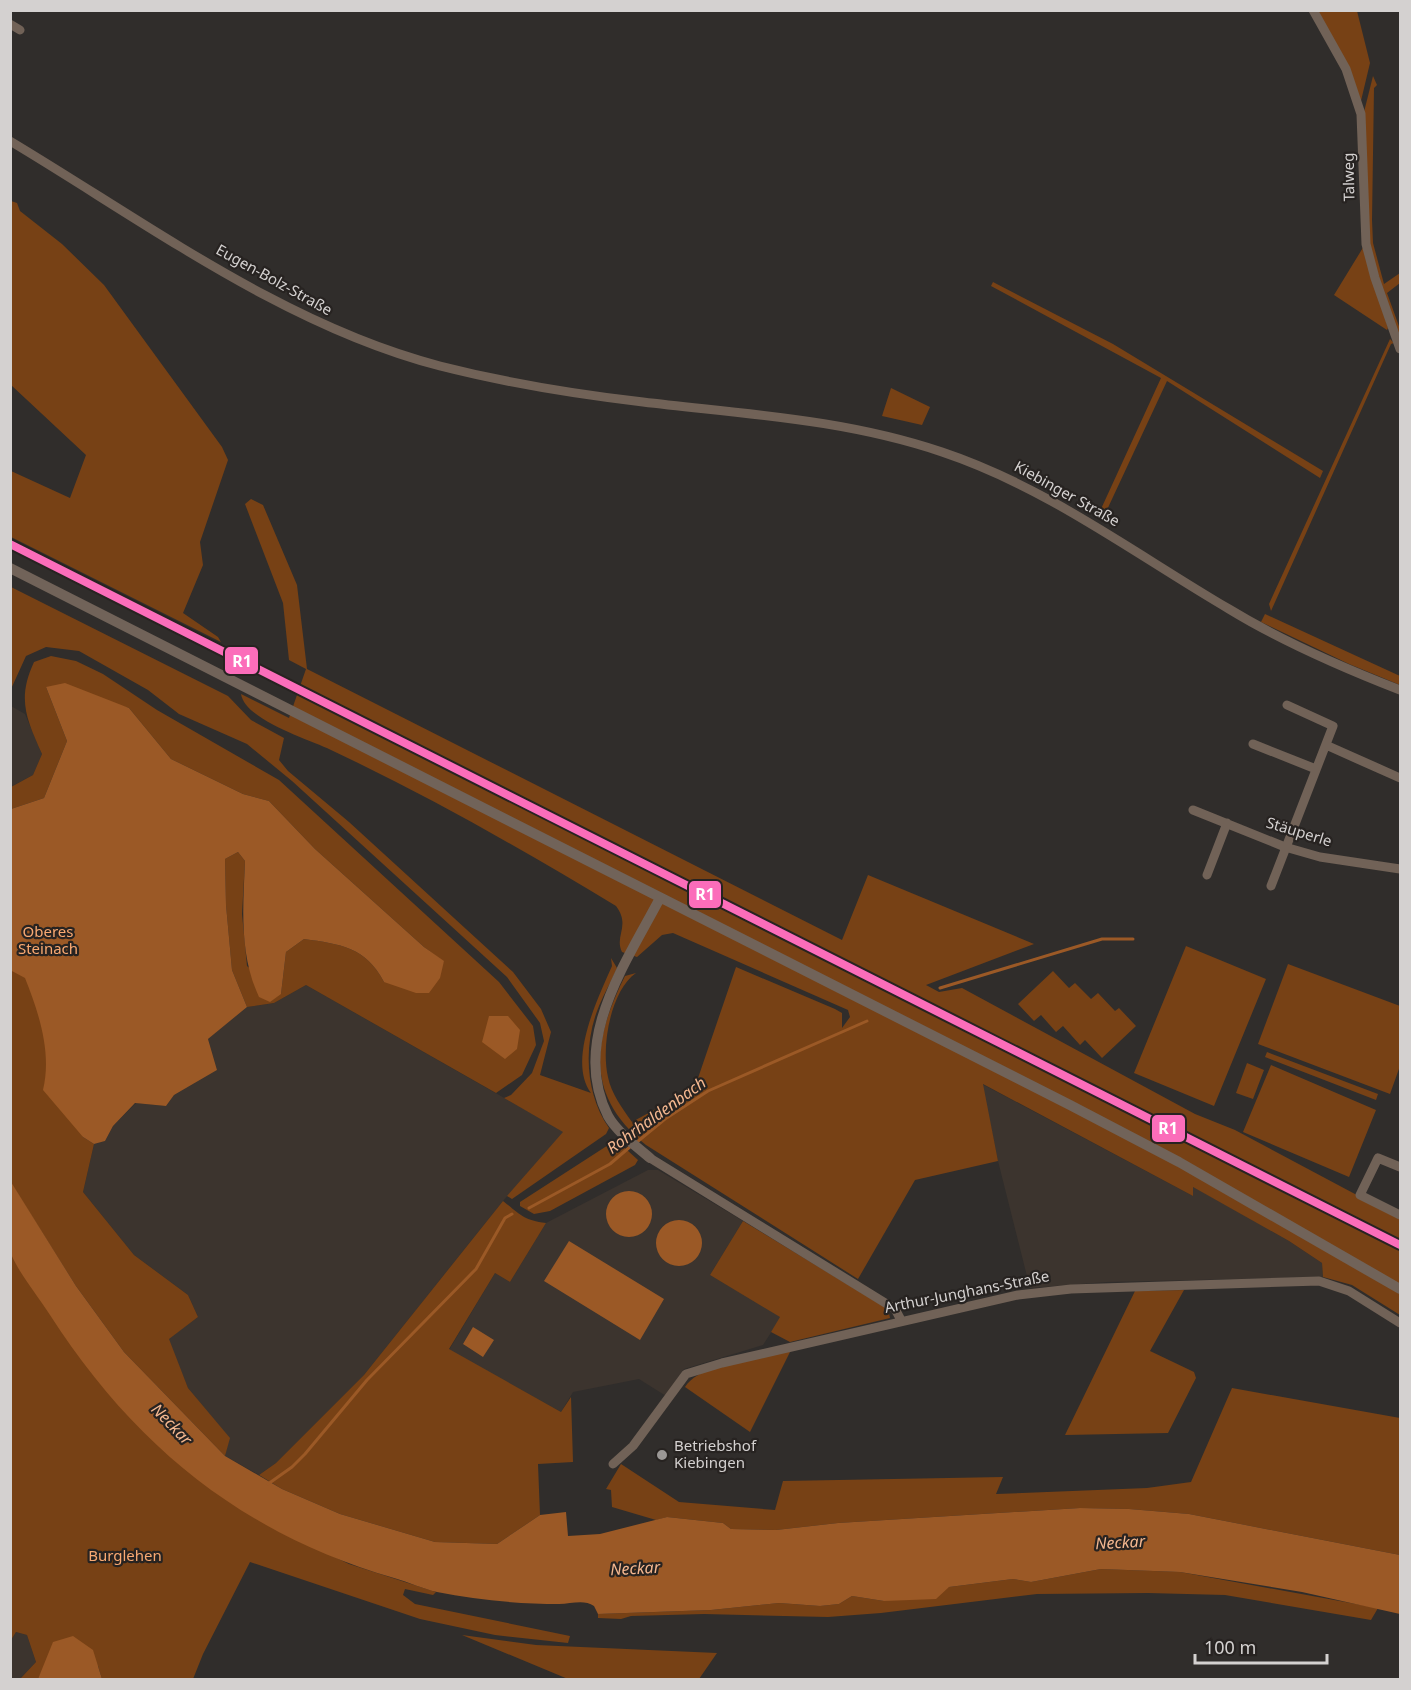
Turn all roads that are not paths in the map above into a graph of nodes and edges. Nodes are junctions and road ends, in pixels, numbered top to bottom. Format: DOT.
graph roads {
  1 [pos="1314,10"];
  2 [pos="10,24"];
  3 [pos="20,30"];
  4 [pos="10,141"];
  5 [pos="1401,349"];
  6 [pos="689,407"];
  7 [pos="10,568"];
  8 [pos="1401,690"];
  9 [pos="1287,705"];
  10 [pos="1253,744"];
  11 [pos="1326,745"];
  12 [pos="1316,769"];
  13 [pos="1401,778"];
  14 [pos="1193,810"];
  15 [pos="1227,823"];
  16 [pos="1286,846"];
  17 [pos="1401,869"];
  18 [pos="1207,874"];
  19 [pos="1271,886"];
  20 [pos="660,898"];
  21 [pos="647,1155"];
  22 [pos="1401,1167"];
  23 [pos="1401,1215"];
  24 [pos="1401,1289"];
  25 [pos="901,1320"];
  26 [pos="1401,1323"];
  27 [pos="613,1464"];
  1 -- 5 [label="street, Talweg"];
  2 -- 3 [label="street"];
  4 -- 6 [label="street, Eugen-Bolz-Straße"];
  6 -- 8 [label="street, Kiebinger Straße"];
  7 -- 20 [label="main road"];
  9 -- 11 [label="street"];
  10 -- 12 [label="street"];
  11 -- 12 [label="street"];
  11 -- 13 [label="street"];
  12 -- 16 [label="street"];
  14 -- 15 [label="street, Stäuperle"];
  15 -- 16 [label="street, Stäuperle"];
  15 -- 18 [label="street"];
  16 -- 17 [label="street, Stäuperle"];
  16 -- 19 [label="street"];
  20 -- 21 [label="main road"];
  20 -- 24 [label="main road"];
  21 -- 25 [label="street"];
  22 -- 23 [label="street"];
  25 -- 26 [label="street, Arthur-Junghans-Straße"];
  25 -- 27 [label="street, Arthur-Junghans-Straße"];
}
